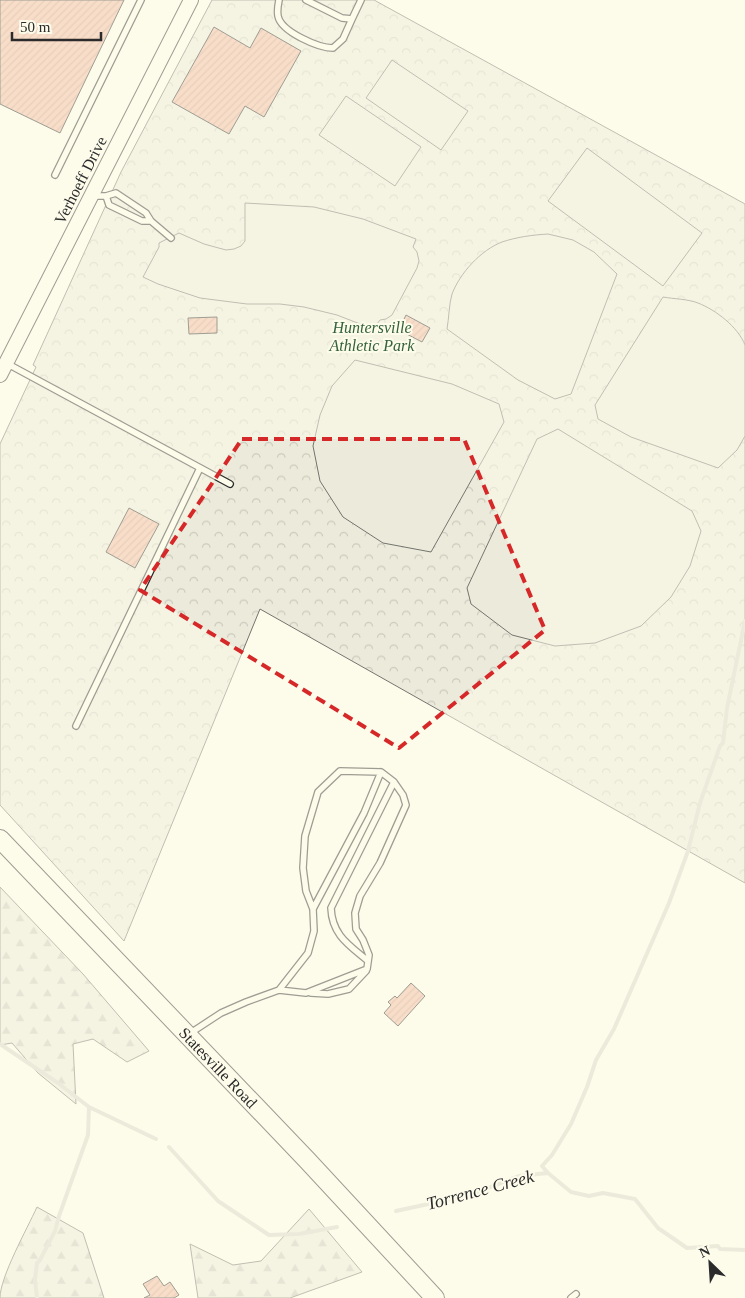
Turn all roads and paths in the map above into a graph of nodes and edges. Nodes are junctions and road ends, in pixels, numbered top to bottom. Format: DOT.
graph roads {
  1 [pos="141,0"];
  2 [pos="191,0"];
  3 [pos="278,0"];
  4 [pos="306,0"];
  5 [pos="361,0"];
  6 [pos="352,19"];
  7 [pos="56,175"];
  8 [pos="91,196"];
  9 [pos="106,196"];
  10 [pos="151,221"];
  11 [pos="171,238"];
  12 [pos="3,369"];
  13 [pos="200,468"];
  14 [pos="230,484"];
  15 [pos="76,726"];
  16 [pos="381,772"];
  17 [pos="394,782"];
  18 [pos="0,839"];
  19 [pos="313,909"];
  20 [pos="368,961"];
  21 [pos="367,970"];
  22 [pos="280,990"];
  23 [pos="306,993"];
  24 [pos="188,1036"];
  25 [pos="434,1298"];
  1 -- 7 [label="lane"];
  2 -- 8 [label="street, Verhoeff Drive"];
  3 -- 6 [label="lane"];
  4 -- 6 [label="lane"];
  5 -- 6 [label="lane"];
  8 -- 9 [label="lane"];
  8 -- 12 [label="street, Verhoeff Drive"];
  9 -- 10 [label="lane"];
  9 -- 10 [label="lane"];
  10 -- 11 [label="lane"];
  12 -- 13 [label="lane"];
  13 -- 14 [label="lane"];
  13 -- 15 [label="lane"];
  16 -- 17 [label="lane"];
  16 -- 19 [label="lane"];
  16 -- 19 [label="lane"];
  17 -- 20 [label="lane"];
  17 -- 20 [label="lane"];
  18 -- 24 [label="main road, Statesville Road"];
  19 -- 22 [label="lane"];
  20 -- 21 [label="lane"];
  21 -- 23 [label="lane"];
  21 -- 23 [label="lane"];
  22 -- 23 [label="lane"];
  22 -- 24 [label="lane"];
  24 -- 25 [label="main road, Statesville Road"];
}
